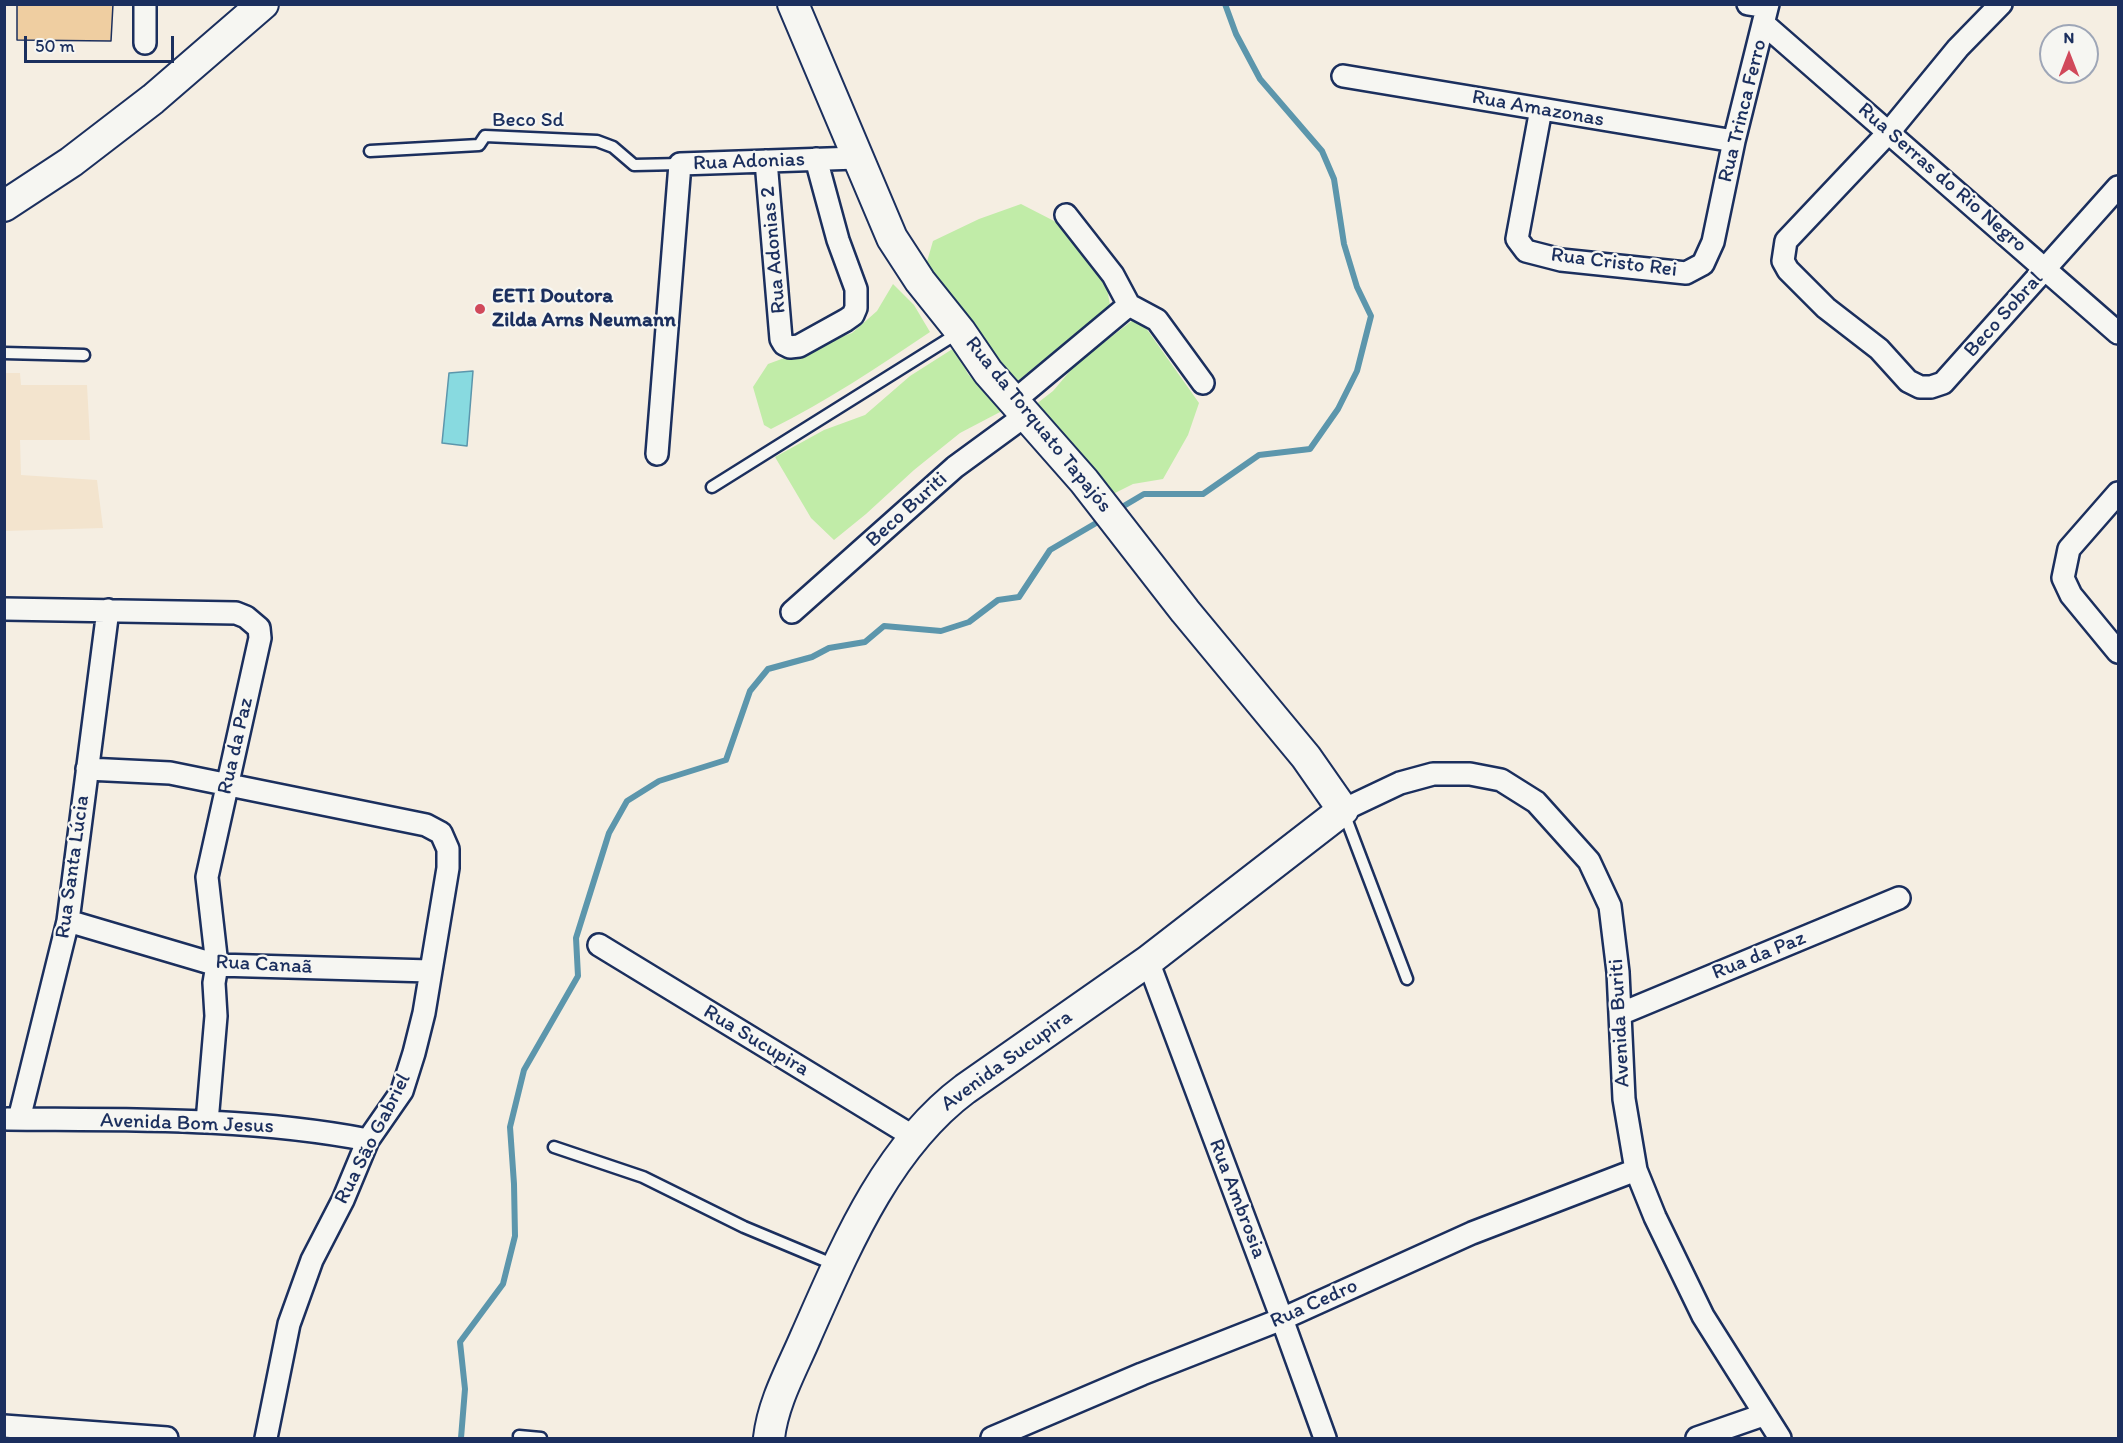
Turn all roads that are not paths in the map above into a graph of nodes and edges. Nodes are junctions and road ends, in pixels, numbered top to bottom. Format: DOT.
graph roads {
  1 [pos="146,4"];
  2 [pos="262,4"];
  3 [pos="793,4"];
  4 [pos="2001,4"];
  5 [pos="1762,10"];
  6 [pos="145,43"];
  7 [pos="1343,76"];
  8 [pos="1541,109"];
  9 [pos="1889,132"];
  10 [pos="1734,141"];
  11 [pos="370,151"];
  12 [pos="857,158"];
  13 [pos="816,159"];
  14 [pos="766,161"];
  15 [pos="680,164"];
  16 [pos="2118,187"];
  17 [pos="4,206"];
  18 [pos="1066,215"];
  19 [pos="1718,217"];
  20 [pos="2046,269"];
  21 [pos="1129,305"];
  22 [pos="960,331"];
  23 [pos="2118,333"];
  24 [pos="4,353"];
  25 [pos="84,355"];
  26 [pos="1203,383"];
  27 [pos="1020,408"];
  28 [pos="657,454"];
  29 [pos="712,487"];
  30 [pos="2118,494"];
  31 [pos="4,609"];
  32 [pos="108,610"];
  33 [pos="792,612"];
  34 [pos="2118,652"];
  35 [pos="87,769"];
  36 [pos="227,784"];
  37 [pos="1343,810"];
  38 [pos="1899,898"];
  39 [pos="68,921"];
  40 [pos="599,945"];
  41 [pos="1148,961"];
  42 [pos="217,965"];
  43 [pos="430,971"];
  44 [pos="1407,979"];
  45 [pos="1620,1014"];
  46 [pos="12,1119"];
  47 [pos="207,1122"];
  48 [pos="914,1137"];
  49 [pos="368,1140"];
  50 [pos="554,1146"];
  51 [pos="1636,1170"];
  52 [pos="837,1266"];
  53 [pos="1282,1319"];
  54 [pos="1763,1415"];
  55 [pos="4,1426"];
  56 [pos="519,1436"];
  57 [pos="167,1438"];
  58 [pos="266,1438"];
  59 [pos="541,1438"];
  60 [pos="770,1438"];
  61 [pos="992,1438"];
  62 [pos="1325,1438"];
  63 [pos="1697,1438"];
  64 [pos="1780,1438"];
  1 -- 6 [label="street"];
  2 -- 17 [label="street"];
  3 -- 12 [label="street, Rua da Torquato Tapajós"];
  4 -- 9 [label="street, Beco Sobral"];
  5 -- 9 [label="street, Rua Serras do Rio Negro"];
  5 -- 10 [label="street, Rua Trinca Ferro"];
  7 -- 8 [label="street, Rua Amazonas"];
  8 -- 10 [label="street, Rua Amazonas"];
  8 -- 19 [label="street, Rua Cristo Rei"];
  9 -- 20 [label="street, Rua Serras do Rio Negro"];
  9 -- 20 [label="street, Beco Sobral"];
  10 -- 19 [label="street, Rua Trinca Ferro"];
  11 -- 15 [label="lane, Beco Sd"];
  12 -- 13 [label="street, Rua Adonias"];
  12 -- 22 [label="street, Rua da Torquato Tapajós"];
  13 -- 14 [label="street, Rua Adonias"];
  13 -- 14 [label="street, Rua Adonias 2"];
  14 -- 15 [label="street, Rua Adonias"];
  15 -- 28 [label="street, Rua Adonias"];
  16 -- 20 [label="street, Beco Sobral"];
  18 -- 21 [label="street"];
  20 -- 23 [label="street, Rua Serras do Rio Negro"];
  21 -- 26 [label="street"];
  21 -- 27 [label="street, Beco Buriti"];
  22 -- 27 [label="street, Rua da Torquato Tapajós"];
  22 -- 29 [label="lane"];
  24 -- 25 [label="lane"];
  27 -- 33 [label="street, Beco Buriti"];
  27 -- 37 [label="street, Rua da Torquato Tapajós"];
  30 -- 34 [label="street"];
  31 -- 32 [label="street, Rua da Paz"];
  32 -- 35 [label="street, Rua Santa Lúcia"];
  32 -- 36 [label="street, Rua da Paz"];
  35 -- 36 [label="street, Rua São Gabriel"];
  35 -- 39 [label="street, Rua Santa Lúcia"];
  36 -- 42 [label="street, Rua da Paz"];
  36 -- 43 [label="street, Rua São Gabriel"];
  37 -- 41 [label="street, Avenida Sucupira"];
  37 -- 44 [label="lane"];
  37 -- 45 [label="street, Avenida Buriti"];
  38 -- 45 [label="street, Rua da Paz"];
  39 -- 42 [label="street, Rua Canaã"];
  39 -- 46 [label="street, Rua Santa Lúcia"];
  40 -- 48 [label="street, Rua Sucupira"];
  41 -- 48 [label="street, Avenida Sucupira"];
  41 -- 53 [label="street, Rua Ambrosia"];
  42 -- 43 [label="street, Rua Canaã"];
  42 -- 47 [label="street, Rua da Paz"];
  43 -- 49 [label="street, Rua São Gabriel"];
  45 -- 51 [label="street, Avenida Buriti"];
  46 -- 47 [label="street, Avenida Bom Jesus"];
  47 -- 49 [label="street, Avenida Bom Jesus"];
  48 -- 52 [label="street, Avenida Sucupira"];
  49 -- 58 [label="street, Rua São Gabriel"];
  50 -- 52 [label="lane"];
  51 -- 53 [label="street, Rua Cedro"];
  51 -- 54 [label="street, Avenida Buriti"];
  52 -- 60 [label="street, Avenida Sucupira"];
  53 -- 61 [label="street, Rua Cedro"];
  53 -- 62 [label="street, Rua Ambrosia"];
  54 -- 63 [label="street"];
  54 -- 64 [label="street, Avenida Buriti"];
  55 -- 57 [label="street"];
  56 -- 59 [label="lane"];
}
